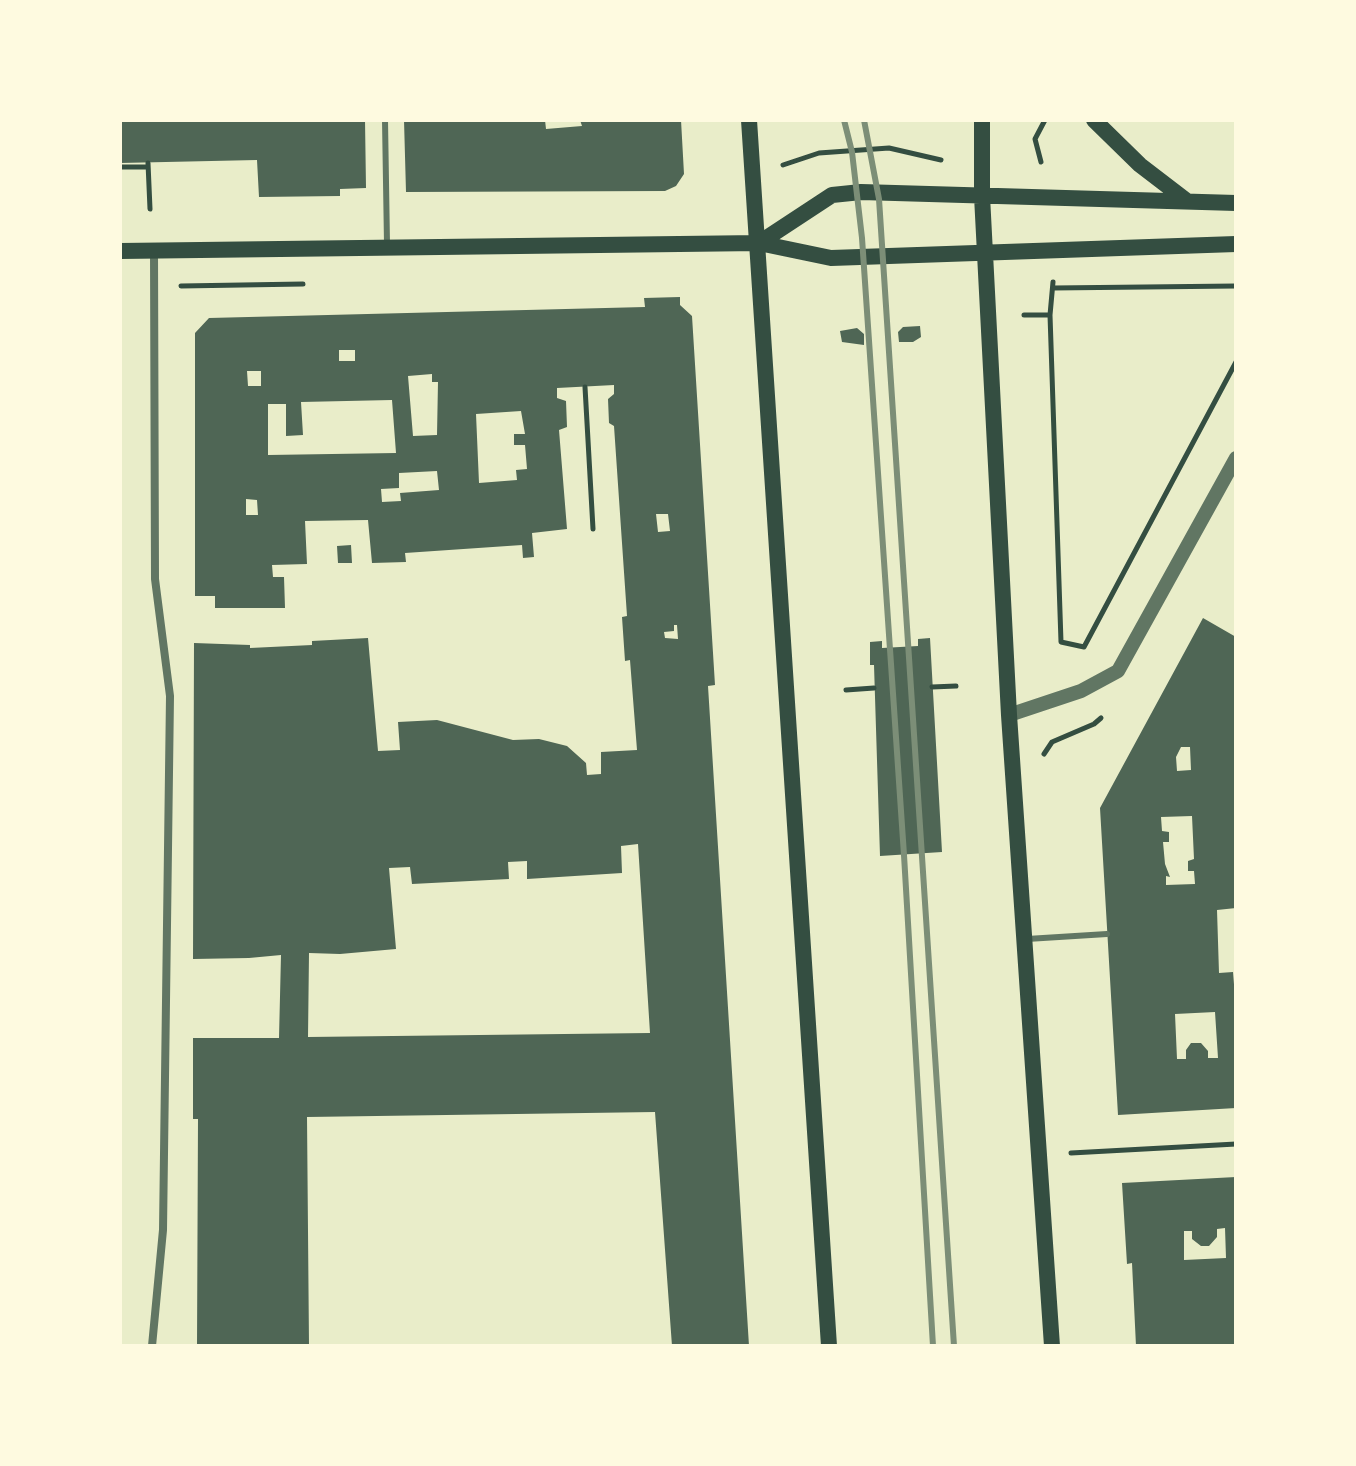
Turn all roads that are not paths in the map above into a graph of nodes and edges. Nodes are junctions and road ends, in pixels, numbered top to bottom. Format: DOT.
graph roads {
  1 [pos="385,120"];
  2 [pos="749,120"];
  3 [pos="982,120"];
  4 [pos="1094,120"];
  5 [pos="982,196"];
  6 [pos="1187,201"];
  7 [pos="1236,203"];
  8 [pos="759,243"];
  9 [pos="1236,244"];
  10 [pos="388,248"];
  11 [pos="154,250"];
  12 [pos="120,251"];
  13 [pos="985,254"];
  14 [pos="1236,458"];
  15 [pos="1009,715"];
  16 [pos="1107,934"];
  17 [pos="1023,939"];
  18 [pos="152,1346"];
  19 [pos="829,1346"];
  20 [pos="1052,1346"];
  1 -- 10 [label="lane"];
  2 -- 8 [label="main road"];
  3 -- 5 [label="main road"];
  4 -- 6 [label="main road"];
  5 -- 6 [label="main road"];
  5 -- 8 [label="main road"];
  5 -- 13 [label="main road"];
  6 -- 7 [label="main road"];
  8 -- 10 [label="main road"];
  8 -- 13 [label="main road"];
  8 -- 19 [label="main road"];
  9 -- 13 [label="main road"];
  10 -- 11 [label="main road"];
  11 -- 12 [label="main road"];
  11 -- 18 [label="street"];
  13 -- 15 [label="main road"];
  14 -- 15 [label="street"];
  15 -- 17 [label="main road"];
  16 -- 17 [label="lane"];
  17 -- 20 [label="main road"];
}
